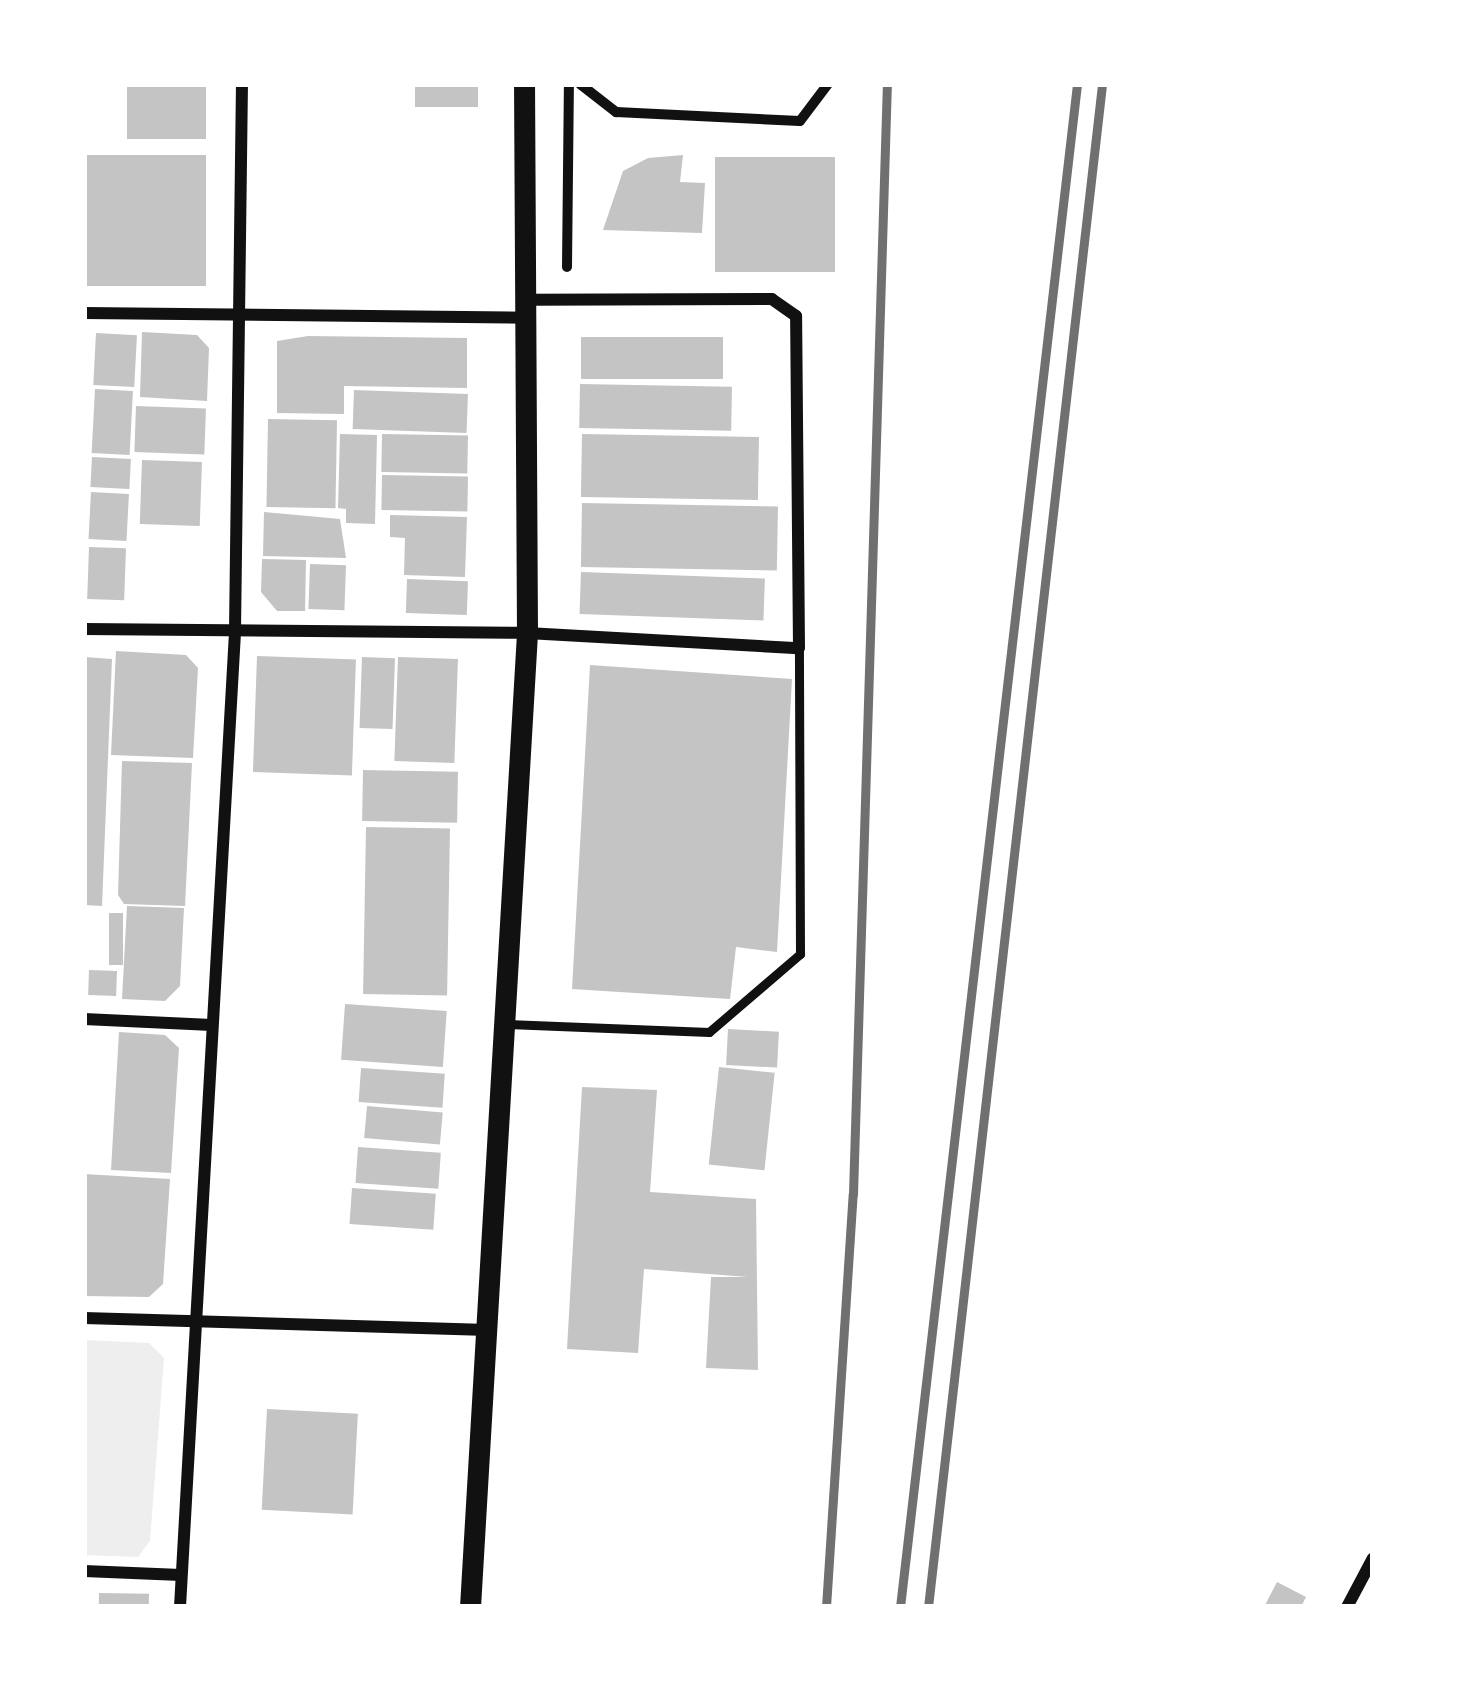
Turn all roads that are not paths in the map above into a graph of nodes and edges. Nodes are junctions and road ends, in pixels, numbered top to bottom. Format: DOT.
graph roads {
  1 [pos="242,84"];
  2 [pos="524,84"];
  3 [pos="569,84"];
  4 [pos="580,84"];
  5 [pos="828,84"];
  6 [pos="567,267"];
  7 [pos="529,309"];
  8 [pos="84,313"];
  9 [pos="237,314"];
  10 [pos="84,629"];
  11 [pos="235,631"];
  12 [pos="527,633"];
  13 [pos="799,648"];
  14 [pos="84,1019"];
  15 [pos="507,1024"];
  16 [pos="212,1025"];
  17 [pos="84,1318"];
  18 [pos="194,1323"];
  19 [pos="488,1330"];
  20 [pos="1373,1558"];
  21 [pos="84,1571"];
  22 [pos="182,1575"];
  23 [pos="180,1607"];
  24 [pos="470,1607"];
  25 [pos="1346,1607"];
  1 -- 9 [label="street"];
  2 -- 7 [label="street"];
  3 -- 6 [label="street"];
  4 -- 5 [label="street"];
  7 -- 9 [label="street"];
  7 -- 12 [label="street"];
  7 -- 13 [label="street"];
  8 -- 9 [label="street"];
  9 -- 11 [label="street"];
  10 -- 11 [label="street"];
  11 -- 12 [label="street"];
  11 -- 16 [label="street"];
  12 -- 13 [label="street"];
  12 -- 15 [label="street"];
  13 -- 15 [label="lane"];
  14 -- 16 [label="street"];
  15 -- 19 [label="street"];
  16 -- 18 [label="street"];
  17 -- 18 [label="street"];
  18 -- 19 [label="street"];
  18 -- 22 [label="street"];
  19 -- 24 [label="street"];
  20 -- 25 [label="street"];
  21 -- 22 [label="street"];
  22 -- 23 [label="street"];
}
